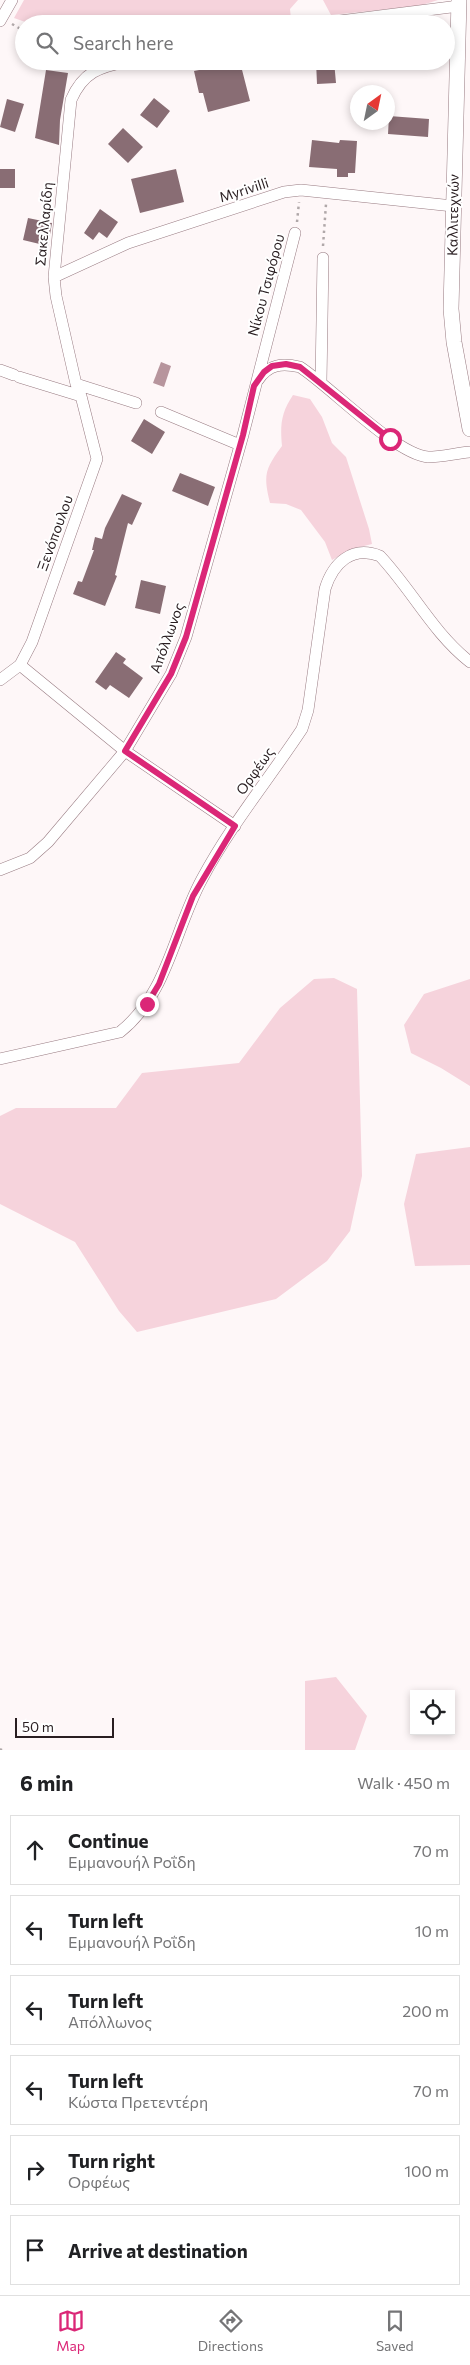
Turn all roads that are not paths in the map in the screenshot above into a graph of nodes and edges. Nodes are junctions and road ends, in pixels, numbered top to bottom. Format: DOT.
graph roads {
  1 [pos="12,0"];
  2 [pos="459,3"];
  3 [pos="377,15"];
  4 [pos="0,21"];
  5 [pos="100,70"];
  6 [pos="453,206"];
  7 [pos="295,233"];
  8 [pos="323,258"];
  9 [pos="54,277"];
  10 [pos="0,370"];
  11 [pos="321,382"];
  12 [pos="76,384"];
  13 [pos="254,386"];
  14 [pos="81,396"];
  15 [pos="136,403"];
  16 [pos="161,412"];
  17 [pos="470,428"];
  18 [pos="240,445"];
  19 [pos="470,452"];
  20 [pos="470,662"];
  21 [pos="20,665"];
  22 [pos="0,680"];
  23 [pos="125,751"];
  24 [pos="235,826"];
  25 [pos="0,870"];
  26 [pos="0,1058"];
  1 -- 4 [label="street"];
  2 -- 3 [label="street"];
  2 -- 6 [label="street, Καλλιτεχνών"];
  5 -- 9 [label="street, Σακελλαρίδη"];
  6 -- 9 [label="street, Myrivilli"];
  6 -- 17 [label="street, Καλλιτεχνών"];
  7 -- 13 [label="street, Νίκου Τσιφόρου"];
  8 -- 11 [label="street"];
  9 -- 12 [label="street, Σακελλαρίδη"];
  10 -- 14 [label="street"];
  11 -- 13 [label="street"];
  11 -- 19 [label="street"];
  12 -- 14 [label="street, Ξενόπουλου"];
  12 -- 15 [label="street"];
  13 -- 18 [label="street, Απόλλωνος"];
  14 -- 21 [label="street, Ξενόπουλου"];
  16 -- 18 [label="street"];
  18 -- 23 [label="street, Απόλλωνος"];
  20 -- 24 [label="street, Ορφέως"];
  21 -- 22 [label="street, Ξενόπουλου"];
  21 -- 23 [label="street"];
  23 -- 24 [label="street"];
  23 -- 25 [label="street, Απόλλωνος"];
  24 -- 26 [label="street, Ορφέως"];
}
